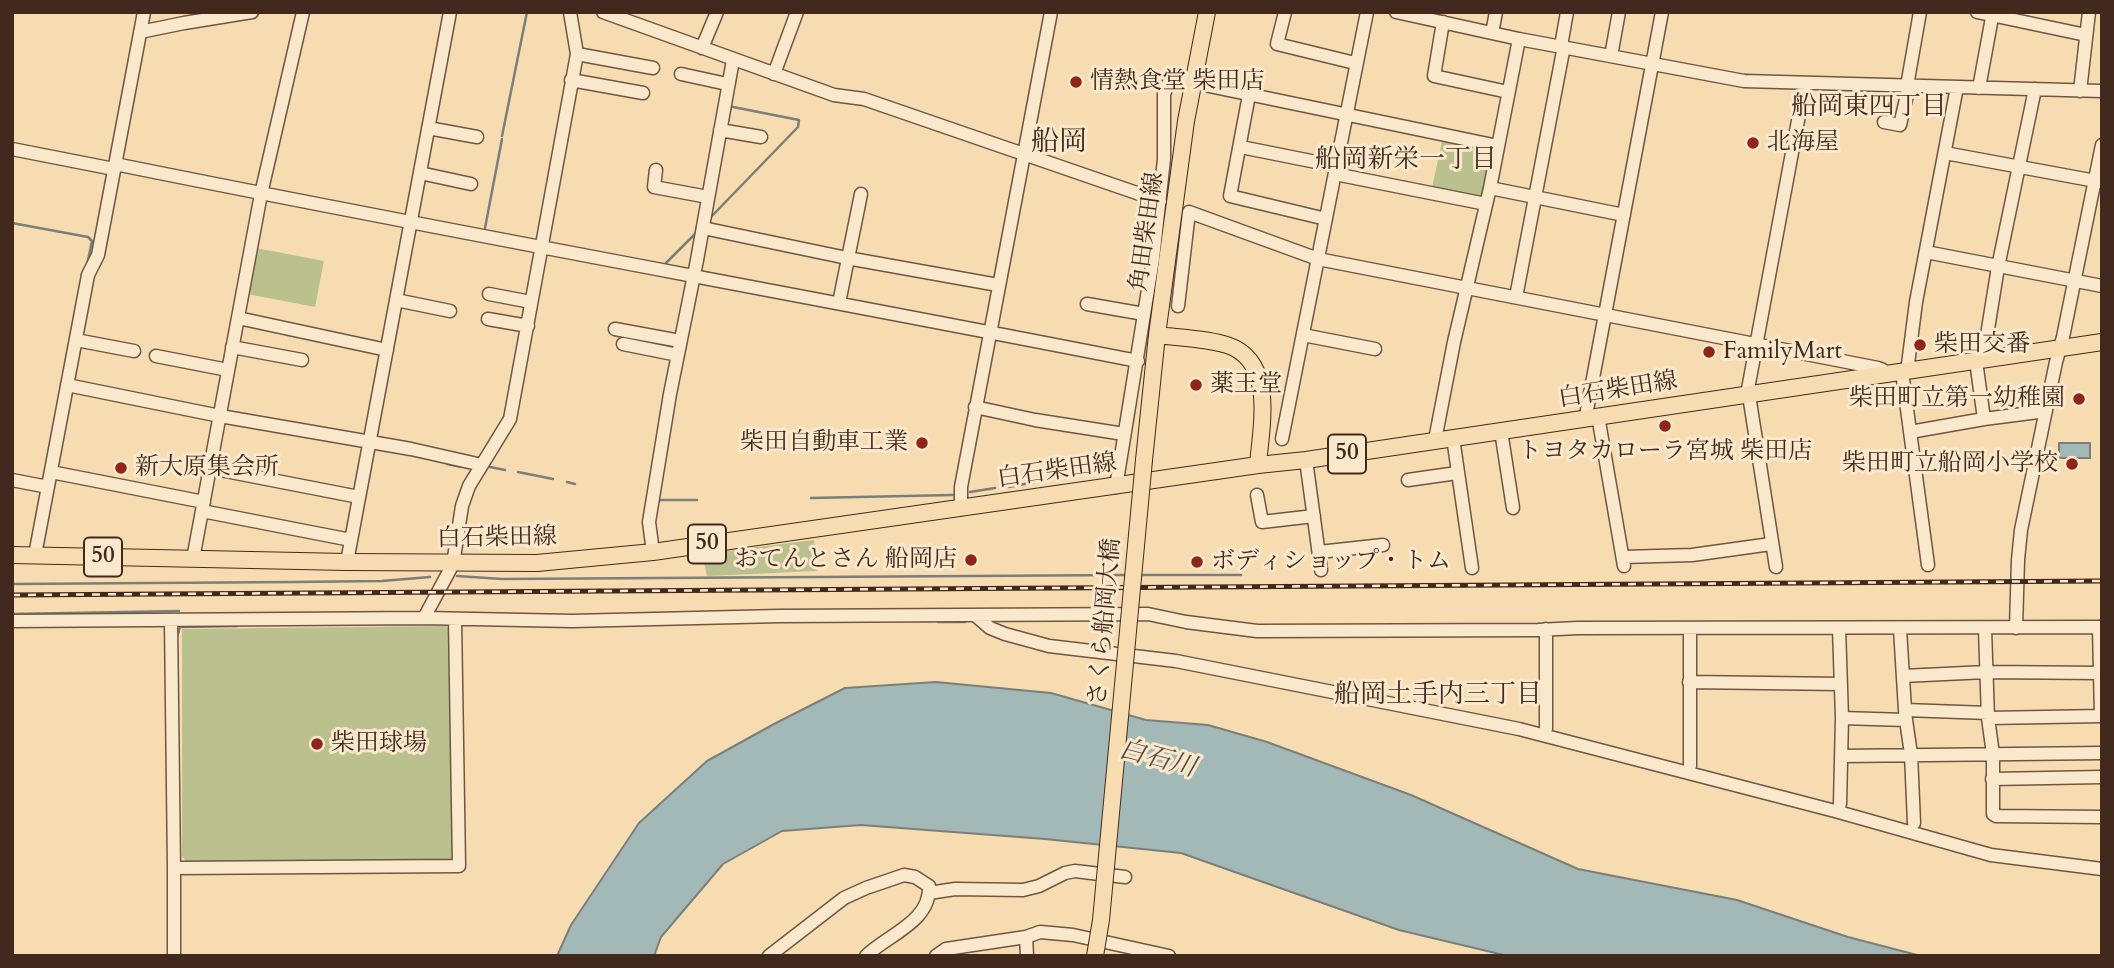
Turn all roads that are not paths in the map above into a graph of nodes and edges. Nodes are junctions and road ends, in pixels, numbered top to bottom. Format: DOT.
graph roads {
  1 [pos="144,12"];
  2 [pos="252,12"];
  3 [pos="303,12"];
  4 [pos="450,12"];
  5 [pos="570,12"];
  6 [pos="603,12"];
  7 [pos="718,12"];
  8 [pos="797,12"];
  9 [pos="1051,12"];
  10 [pos="1207,12"];
  11 [pos="1285,12"];
  12 [pos="1367,12"];
  13 [pos="1396,12"];
  14 [pos="1496,12"];
  15 [pos="1567,12"];
  16 [pos="1619,12"];
  17 [pos="1662,12"];
  18 [pos="1920,12"];
  19 [pos="1978,12"];
  20 [pos="2089,12"];
  21 [pos="1993,13"];
  22 [pos="1443,22"];
  23 [pos="140,32"];
  24 [pos="1492,33"];
  25 [pos="2087,35"];
  26 [pos="1519,39"];
  27 [pos="1563,46"];
  28 [pos="702,48"];
  29 [pos="577,54"];
  30 [pos="1611,55"];
  31 [pos="733,60"];
  32 [pos="1355,63"];
  33 [pos="1652,63"];
  34 [pos="653,68"];
  35 [pos="681,74"];
  36 [pos="774,74"];
  37 [pos="571,80"];
  38 [pos="1193,83"];
  39 [pos="1805,83"];
  40 [pos="727,84"];
  41 [pos="1908,86"];
  42 [pos="1957,87"];
  43 [pos="1979,88"];
  44 [pos="2035,89"];
  45 [pos="2080,90"];
  46 [pos="2102,91"];
  47 [pos="1508,92"];
  48 [pos="643,93"];
  49 [pos="1249,95"];
  50 [pos="1346,115"];
  51 [pos="1884,122"];
  52 [pos="428,128"];
  53 [pos="720,130"];
  54 [pos="477,137"];
  55 [pos="761,137"];
  56 [pos="2102,145"];
  57 [pos="1498,146"];
  58 [pos="1241,147"];
  59 [pos="12,149"];
  60 [pos="1024,153"];
  61 [pos="1945,153"];
  62 [pos="114,167"];
  63 [pos="2019,167"];
  64 [pos="656,170"];
  65 [pos="1336,170"];
  66 [pos="420,173"];
  67 [pos="2098,182"];
  68 [pos="471,184"];
  69 [pos="1490,188"];
  70 [pos="261,194"];
  71 [pos="861,194"];
  72 [pos="708,197"];
  73 [pos="1536,198"];
  74 [pos="1160,201"];
  75 [pos="1486,204"];
  76 [pos="1624,215"];
  77 [pos="1325,219"];
  78 [pos="411,222"];
  79 [pos="703,228"];
  80 [pos="541,247"];
  81 [pos="1926,252"];
  82 [pos="847,258"];
  83 [pos="1318,259"];
  84 [pos="1998,267"];
  85 [pos="693,276"];
  86 [pos="2074,281"];
  87 [pos="998,285"];
  88 [pos="2102,286"];
  89 [pos="1467,288"];
  90 [pos="489,293"];
  91 [pos="1516,297"];
  92 [pos="396,300"];
  93 [pos="531,302"];
  94 [pos="839,303"];
  95 [pos="1087,304"];
  96 [pos="1178,306"];
  97 [pos="450,311"];
  98 [pos="1144,314"];
  99 [pos="1605,315"];
  100 [pos="238,318"];
  101 [pos="488,319"];
  102 [pos="528,326"];
  103 [pos="615,329"];
  104 [pos="990,332"];
  105 [pos="1157,335"];
  106 [pos="1303,335"];
  107 [pos="76,340"];
  108 [pos="680,341"];
  109 [pos="2102,342"];
  110 [pos="623,344"];
  111 [pos="1755,345"];
  112 [pos="232,347"];
  113 [pos="1375,349"];
  114 [pos="2060,349"];
  115 [pos="387,350"];
  116 [pos="134,351"];
  117 [pos="678,355"];
  118 [pos="156,356"];
  119 [pos="302,360"];
  120 [pos="1979,360"];
  121 [pos="1138,361"];
  122 [pos="228,370"];
  123 [pos="1905,372"];
  124 [pos="1885,375"];
  125 [pos="67,386"];
  126 [pos="1748,394"];
  127 [pos="975,407"];
  128 [pos="2046,411"];
  129 [pos="220,416"];
  130 [pos="1593,417"];
  131 [pos="1983,419"];
  132 [pos="1501,431"];
  133 [pos="1910,432"];
  134 [pos="1124,434"];
  135 [pos="1453,438"];
  136 [pos="1282,439"];
  137 [pos="1435,440"];
  138 [pos="369,442"];
  139 [pos="1144,460"];
  140 [pos="1306,460"];
  141 [pos="482,464"];
  142 [pos="1258,466"];
  143 [pos="210,468"];
  144 [pos="51,472"];
  145 [pos="1457,473"];
  146 [pos="12,480"];
  147 [pos="1408,480"];
  148 [pos="48,487"];
  149 [pos="1116,487"];
  150 [pos="1258,495"];
  151 [pos="359,498"];
  152 [pos="203,507"];
  153 [pos="1513,508"];
  154 [pos="961,509"];
  155 [pos="1314,516"];
  156 [pos="351,540"];
  157 [pos="1772,544"];
  158 [pos="1383,545"];
  159 [pos="653,552"];
  160 [pos="1319,552"];
  161 [pos="12,555"];
  162 [pos="35,555"];
  163 [pos="193,559"];
  164 [pos="347,562"];
  165 [pos="453,564"];
  166 [pos="1928,565"];
  167 [pos="1776,567"];
  168 [pos="1472,568"];
  169 [pos="1321,570"];
  170 [pos="976,616"];
  171 [pos="424,618"];
  172 [pos="455,618"];
  173 [pos="12,621"];
  174 [pos="171,621"];
  175 [pos="2100,627"];
  176 [pos="1839,628"];
  177 [pos="2016,628"];
  178 [pos="1546,629"];
  179 [pos="1690,629"];
  180 [pos="1900,629"];
  181 [pos="1985,629"];
  182 [pos="1986,672"];
  183 [pos="2101,673"];
  184 [pos="1903,676"];
  185 [pos="1689,682"];
  186 [pos="1841,684"];
  187 [pos="1906,715"];
  188 [pos="1988,715"];
  189 [pos="2101,716"];
  190 [pos="1842,718"];
  191 [pos="1546,729"];
  192 [pos="2102,753"];
  193 [pos="1911,754"];
  194 [pos="1993,754"];
  195 [pos="1841,756"];
  196 [pos="1690,766"];
  197 [pos="2102,777"];
  198 [pos="1992,779"];
  199 [pos="1840,804"];
  200 [pos="2102,817"];
  201 [pos="1914,824"];
  202 [pos="174,869"];
  203 [pos="2102,870"];
  204 [pos="1125,877"];
  205 [pos="929,893"];
  206 [pos="1026,937"];
  207 [pos="174,956"];
  208 [pos="769,956"];
  209 [pos="866,956"];
  210 [pos="936,956"];
  211 [pos="1027,956"];
  212 [pos="1095,956"];
  213 [pos="1169,956"];
  1 -- 23 [label="street"];
  2 -- 23 [label="street"];
  3 -- 70 [label="street"];
  4 -- 52 [label="street"];
  5 -- 29 [label="street"];
  6 -- 28 [label="street"];
  7 -- 28 [label="street"];
  8 -- 36 [label="street"];
  9 -- 60 [label="street"];
  10 -- 38 [label="main road, 角田柴田線"];
  11 -- 32 [label="street"];
  12 -- 32 [label="street"];
  13 -- 22 [label="street"];
  14 -- 24 [label="street"];
  15 -- 27 [label="street"];
  16 -- 30 [label="street"];
  17 -- 33 [label="street"];
  18 -- 41 [label="street"];
  19 -- 21 [label="street"];
  20 -- 25 [label="street"];
  21 -- 25 [label="street"];
  21 -- 43 [label="street"];
  22 -- 24 [label="street"];
  22 -- 47 [label="street"];
  23 -- 62 [label="street"];
  24 -- 26 [label="street"];
  25 -- 45 [label="street"];
  26 -- 27 [label="street"];
  26 -- 47 [label="street"];
  27 -- 30 [label="street"];
  27 -- 73 [label="street"];
  28 -- 31 [label="street"];
  29 -- 34 [label="street"];
  29 -- 37 [label="street"];
  30 -- 33 [label="street"];
  31 -- 36 [label="street"];
  31 -- 40 [label="street"];
  32 -- 50 [label="street"];
  33 -- 39 [label="street"];
  33 -- 76 [label="street"];
  35 -- 40 [label="street"];
  36 -- 60 [label="street"];
  37 -- 48 [label="street"];
  37 -- 80 [label="street"];
  38 -- 49 [label="street"];
  38 -- 74 [label="street"];
  38 -- 105 [label="main road, 角田柴田線"];
  39 -- 41 [label="street"];
  39 -- 111 [label="street"];
  40 -- 53 [label="street"];
  41 -- 42 [label="street"];
  41 -- 51 [label="street"];
  42 -- 43 [label="street"];
  42 -- 61 [label="street"];
  43 -- 44 [label="street"];
  44 -- 45 [label="street"];
  44 -- 63 [label="street"];
  45 -- 46 [label="street"];
  47 -- 57 [label="street"];
  49 -- 50 [label="street"];
  49 -- 58 [label="street"];
  50 -- 57 [label="street"];
  50 -- 65 [label="street"];
  52 -- 54 [label="street"];
  52 -- 66 [label="street"];
  53 -- 55 [label="street"];
  53 -- 72 [label="street"];
  56 -- 67 [label="street"];
  57 -- 69 [label="street"];
  58 -- 65 [label="street"];
  58 -- 77 [label="street"];
  59 -- 62 [label="street"];
  60 -- 74 [label="street"];
  60 -- 87 [label="street"];
  61 -- 63 [label="street"];
  61 -- 81 [label="street"];
  62 -- 70 [label="street"];
  62 -- 107 [label="street"];
  63 -- 67 [label="street"];
  63 -- 84 [label="street"];
  64 -- 72 [label="street"];
  65 -- 75 [label="street"];
  65 -- 77 [label="street"];
  66 -- 68 [label="street"];
  66 -- 78 [label="street"];
  67 -- 86 [label="street"];
  69 -- 73 [label="street"];
  69 -- 75 [label="street"];
  70 -- 78 [label="street"];
  70 -- 100 [label="street"];
  71 -- 82 [label="street"];
  72 -- 79 [label="street"];
  73 -- 76 [label="street"];
  73 -- 91 [label="street"];
  74 -- 98 [label="street"];
  75 -- 89 [label="street"];
  76 -- 99 [label="street"];
  77 -- 83 [label="street"];
  78 -- 80 [label="street"];
  78 -- 92 [label="street"];
  79 -- 82 [label="street"];
  79 -- 85 [label="street"];
  80 -- 85 [label="street"];
  80 -- 93 [label="street"];
  81 -- 84 [label="street"];
  81 -- 123 [label="street"];
  82 -- 87 [label="street"];
  82 -- 94 [label="street"];
  83 -- 89 [label="street"];
  83 -- 96 [label="street"];
  83 -- 106 [label="street"];
  84 -- 86 [label="street"];
  84 -- 120 [label="street"];
  85 -- 94 [label="street"];
  85 -- 108 [label="street"];
  86 -- 88 [label="street"];
  86 -- 114 [label="street"];
  87 -- 104 [label="street"];
  89 -- 91 [label="street"];
  89 -- 137 [label="street"];
  90 -- 93 [label="street"];
  91 -- 99 [label="street"];
  92 -- 97 [label="street"];
  92 -- 115 [label="street"];
  93 -- 102 [label="street"];
  94 -- 104 [label="street"];
  95 -- 98 [label="street"];
  98 -- 121 [label="street"];
  99 -- 111 [label="street"];
  99 -- 130 [label="street"];
  100 -- 112 [label="street"];
  100 -- 115 [label="street"];
  101 -- 102 [label="street"];
  102 -- 141 [label="street"];
  103 -- 108 [label="street"];
  104 -- 121 [label="street"];
  104 -- 127 [label="street"];
  105 -- 139 [label="main road, 角田柴田線"];
  105 -- 142 [label="main road"];
  106 -- 113 [label="street"];
  106 -- 136 [label="street"];
  107 -- 116 [label="street"];
  107 -- 125 [label="street"];
  108 -- 117 [label="street"];
  109 -- 114 [label="main road, 白石柴田線 / 50"];
  110 -- 117 [label="street"];
  111 -- 124 [label="street"];
  111 -- 126 [label="street"];
  112 -- 119 [label="street"];
  112 -- 122 [label="street"];
  114 -- 120 [label="main road, 白石柴田線 / 50"];
  114 -- 128 [label="street"];
  115 -- 138 [label="street"];
  117 -- 159 [label="street"];
  118 -- 122 [label="street"];
  120 -- 123 [label="main road, 白石柴田線 / 50"];
  120 -- 131 [label="street"];
  121 -- 134 [label="street"];
  122 -- 129 [label="street"];
  123 -- 124 [label="main road, 白石柴田線 / 50"];
  123 -- 133 [label="street"];
  124 -- 126 [label="main road, 白石柴田線 / 50"];
  125 -- 129 [label="street"];
  125 -- 144 [label="street"];
  126 -- 130 [label="main road, 白石柴田線 / 50"];
  126 -- 157 [label="street"];
  127 -- 134 [label="street"];
  127 -- 154 [label="street"];
  128 -- 131 [label="street"];
  128 -- 177 [label="street"];
  129 -- 138 [label="street"];
  129 -- 143 [label="street"];
  130 -- 132 [label="main road, 白石柴田線 / 50"];
  130 -- 157 [label="street"];
  131 -- 133 [label="street"];
  132 -- 135 [label="main road, 白石柴田線 / 50"];
  132 -- 153 [label="street"];
  133 -- 166 [label="street"];
  134 -- 149 [label="street"];
  135 -- 137 [label="main road, 白石柴田線 / 50"];
  135 -- 145 [label="street"];
  137 -- 140 [label="main road, 白石柴田線 / 50"];
  138 -- 141 [label="street"];
  138 -- 151 [label="street"];
  139 -- 212 [label="main road, さくら船岡大橋, bridge"];
  140 -- 142 [label="main road, 白石柴田線 / 50"];
  140 -- 155 [label="street"];
  141 -- 165 [label="street"];
  142 -- 149 [label="main road, 白石柴田線 / 50"];
  143 -- 151 [label="street"];
  143 -- 152 [label="street"];
  144 -- 148 [label="street"];
  144 -- 152 [label="street"];
  145 -- 147 [label="street"];
  145 -- 168 [label="street"];
  146 -- 148 [label="street"];
  148 -- 162 [label="street"];
  149 -- 154 [label="main road, 白石柴田線 / 50"];
  150 -- 155 [label="street"];
  151 -- 156 [label="street"];
  152 -- 156 [label="street"];
  152 -- 163 [label="street"];
  154 -- 159 [label="main road, 白石柴田線 / 50"];
  155 -- 160 [label="street"];
  156 -- 164 [label="street"];
  157 -- 167 [label="street"];
  158 -- 160 [label="street"];
  159 -- 165 [label="main road, 白石柴田線 / 50"];
  160 -- 169 [label="street"];
  161 -- 162 [label="main road, 白石柴田線 / 50"];
  162 -- 163 [label="main road, 白石柴田線 / 50"];
  163 -- 164 [label="main road, 白石柴田線 / 50"];
  164 -- 165 [label="main road, 白石柴田線 / 50"];
  165 -- 171 [label="street"];
  170 -- 172 [label="street"];
  170 -- 178 [label="street"];
  170 -- 203 [label="street"];
  171 -- 172 [label="street"];
  171 -- 174 [label="street"];
  172 -- 202 [label="street"];
  173 -- 174 [label="street"];
  174 -- 202 [label="street"];
  175 -- 177 [label="street"];
  175 -- 183 [label="street"];
  176 -- 179 [label="street"];
  176 -- 180 [label="street"];
  176 -- 186 [label="street"];
  177 -- 181 [label="street"];
  178 -- 179 [label="street"];
  178 -- 191 [label="street"];
  179 -- 185 [label="street"];
  180 -- 181 [label="street"];
  180 -- 184 [label="street"];
  181 -- 182 [label="street"];
  182 -- 183 [label="street"];
  182 -- 184 [label="street"];
  182 -- 188 [label="street"];
  183 -- 189 [label="street"];
  184 -- 187 [label="street"];
  185 -- 186 [label="street"];
  185 -- 196 [label="street"];
  186 -- 190 [label="street"];
  187 -- 188 [label="street"];
  187 -- 190 [label="street"];
  187 -- 193 [label="street"];
  188 -- 189 [label="street"];
  188 -- 194 [label="street"];
  190 -- 195 [label="street"];
  192 -- 194 [label="street"];
  193 -- 194 [label="street"];
  193 -- 195 [label="street"];
  193 -- 201 [label="street"];
  194 -- 198 [label="street"];
  195 -- 199 [label="street"];
  197 -- 198 [label="street"];
  198 -- 200 [label="street"];
  202 -- 207 [label="street"];
  204 -- 205 [label="street"];
  205 -- 208 [label="street"];
  205 -- 209 [label="street"];
  206 -- 210 [label="street"];
  206 -- 211 [label="street"];
  206 -- 213 [label="street"];
}
